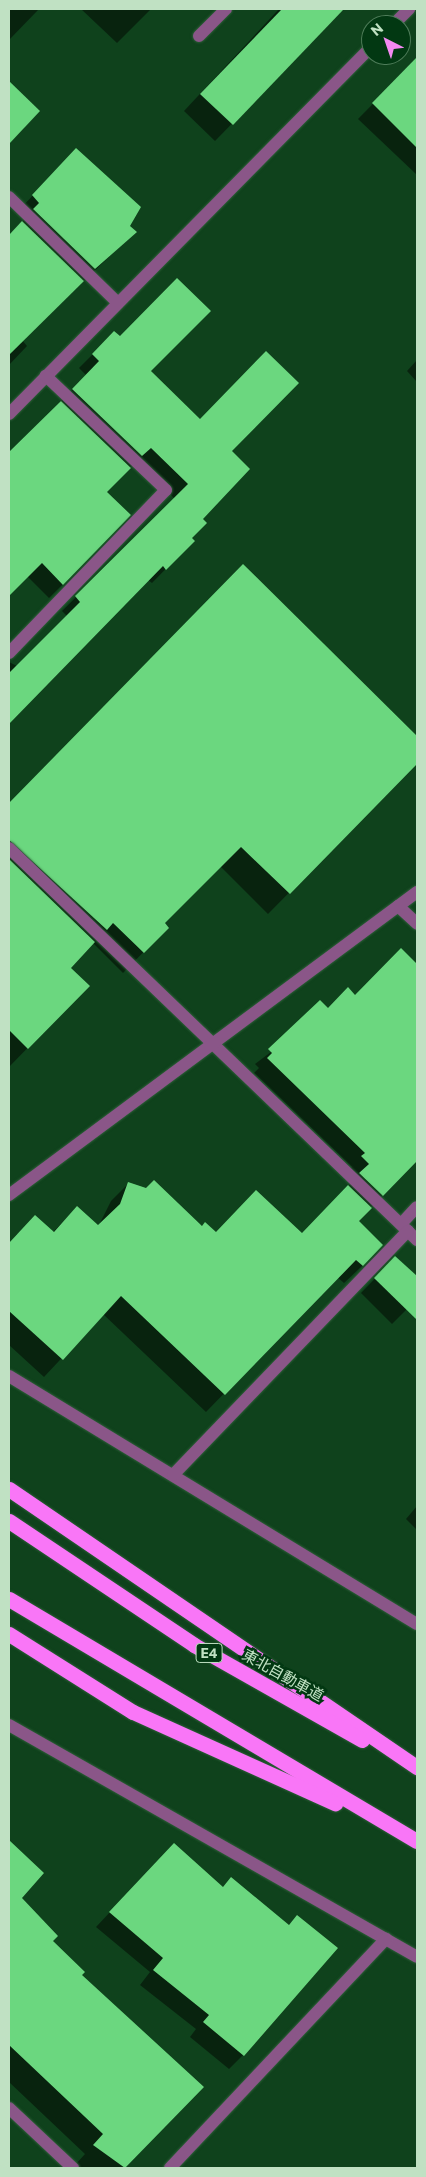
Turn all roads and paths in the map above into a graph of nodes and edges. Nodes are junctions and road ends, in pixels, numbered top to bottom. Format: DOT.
graph roads {
  1 [pos="226,9"];
  2 [pos="199,36"];
  3 [pos="361,57"];
  4 [pos="9,197"];
  5 [pos="118,303"];
  6 [pos="46,376"];
  7 [pos="9,414"];
  8 [pos="9,653"];
  9 [pos="9,848"];
  10 [pos="417,892"];
  11 [pos="398,906"];
  12 [pos="417,924"];
  13 [pos="211,1041"];
  14 [pos="9,1195"];
  15 [pos="417,1207"];
  16 [pos="404,1227"];
  17 [pos="417,1240"];
  18 [pos="9,1376"];
  19 [pos="173,1475"];
  20 [pos="9,1489"];
  21 [pos="9,1522"];
  22 [pos="9,1599"];
  23 [pos="417,1624"];
  24 [pos="9,1634"];
  25 [pos="9,1725"];
  26 [pos="417,1767"];
  27 [pos="417,1771"];
  28 [pos="414,1839"];
  29 [pos="386,1939"];
  30 [pos="417,1957"];
  31 [pos="9,2108"];
  32 [pos="73,2168"];
  33 [pos="170,2168"];
  1 -- 2 [label="street"];
  3 -- 5 [label="street"];
  4 -- 5 [label="street"];
  5 -- 6 [label="street"];
  6 -- 7 [label="street"];
  6 -- 8 [label="street"];
  9 -- 13 [label="street"];
  10 -- 11 [label="street"];
  11 -- 12 [label="street"];
  11 -- 13 [label="street"];
  13 -- 14 [label="street"];
  13 -- 16 [label="street"];
  15 -- 16 [label="street"];
  16 -- 17 [label="street"];
  16 -- 19 [label="street"];
  18 -- 19 [label="street"];
  19 -- 23 [label="street"];
  20 -- 26 [label="highway"];
  21 -- 27 [label="highway, 東北自動車道 / E4"];
  22 -- 28 [label="highway"];
  24 -- 28 [label="highway"];
  25 -- 29 [label="street"];
  29 -- 30 [label="street"];
  29 -- 33 [label="street"];
  31 -- 32 [label="street"];
}
